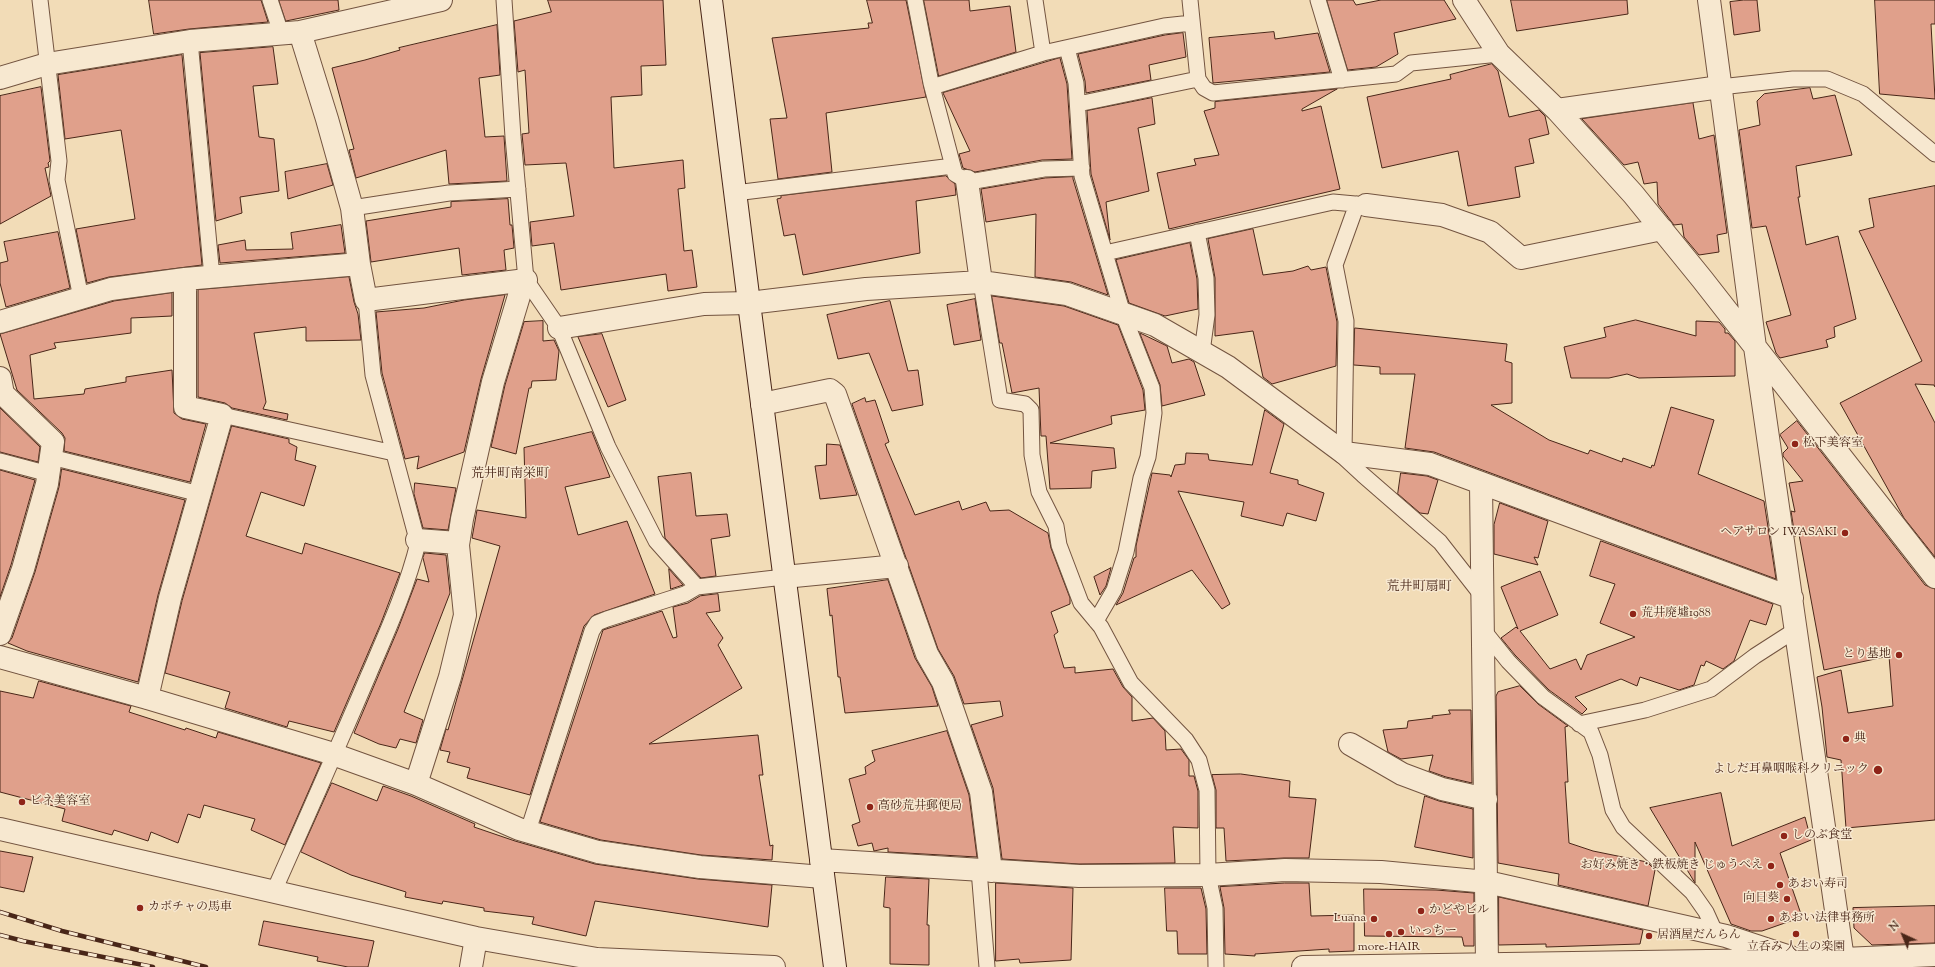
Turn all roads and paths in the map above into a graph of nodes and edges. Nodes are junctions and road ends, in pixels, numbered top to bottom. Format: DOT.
graph roads {
  1 [pos="40,0"];
  2 [pos="270,0"];
  3 [pos="442,0"];
  4 [pos="504,0"];
  5 [pos="711,0"];
  6 [pos="915,0"];
  7 [pos="1036,0"];
  8 [pos="1190,0"];
  9 [pos="1318,0"];
  10 [pos="1464,0"];
  11 [pos="1709,0"];
  12 [pos="398,5"];
  13 [pos="1192,23"];
  14 [pos="291,33"];
  15 [pos="190,41"];
  16 [pos="1067,48"];
  17 [pos="1043,53"];
  18 [pos="1499,54"];
  19 [pos="47,64"];
  20 [pos="0,78"];
  21 [pos="1198,80"];
  22 [pos="1342,80"];
  23 [pos="932,87"];
  24 [pos="1720,87"];
  25 [pos="1078,104"];
  26 [pos="1557,110"];
  27 [pos="1935,154"];
  28 [pos="1082,168"];
  29 [pos="960,173"];
  30 [pos="518,189"];
  31 [pos="735,193"];
  32 [pos="1362,205"];
  33 [pos="352,208"];
  34 [pos="1662,229"];
  35 [pos="1197,232"];
  36 [pos="1105,253"];
  37 [pos="359,264"];
  38 [pos="212,277"];
  39 [pos="185,279"];
  40 [pos="526,280"];
  41 [pos="982,282"];
  42 [pos="81,298"];
  43 [pos="366,300"];
  44 [pos="749,303"];
  45 [pos="1123,314"];
  46 [pos="0,322"];
  47 [pos="559,328"];
  48 [pos="1755,347"];
  49 [pos="1202,352"];
  50 [pos="0,378"];
  51 [pos="762,404"];
  52 [pos="222,416"];
  53 [pos="1327,440"];
  54 [pos="394,453"];
  55 [pos="1344,453"];
  56 [pos="0,461"];
  57 [pos="50,466"];
  58 [pos="1482,484"];
  59 [pos="200,494"];
  60 [pos="417,540"];
  61 [pos="458,544"];
  62 [pos="897,566"];
  63 [pos="784,577"];
  64 [pos="1935,577"];
  65 [pos="697,587"];
  66 [pos="1483,597"];
  67 [pos="1792,598"];
  68 [pos="1096,621"];
  69 [pos="1797,629"];
  70 [pos="1484,631"];
  71 [pos="0,634"];
  72 [pos="0,657"];
  73 [pos="147,698"];
  74 [pos="1579,724"];
  75 [pos="1350,744"];
  76 [pos="335,754"];
  77 [pos="416,784"];
  78 [pos="1486,799"];
  79 [pos="0,829"];
  80 [pos="528,831"];
  81 [pos="822,869"];
  82 [pos="985,870"];
  83 [pos="1208,875"];
  84 [pos="1487,882"];
  85 [pos="274,891"];
  86 [pos="1716,934"];
  87 [pos="476,938"];
  88 [pos="1935,955"];
  89 [pos="1843,959"];
  90 [pos="1799,960"];
  91 [pos="1487,964"];
  92 [pos="471,967"];
  93 [pos="774,967"];
  94 [pos="835,967"];
  95 [pos="987,967"];
  96 [pos="1216,967"];
  97 [pos="1303,967"];
  1 -- 19 [label="lane"];
  2 -- 14 [label="lane"];
  3 -- 12 [label="street"];
  4 -- 30 [label="lane"];
  5 -- 31 [label="street"];
  6 -- 23 [label="lane"];
  7 -- 17 [label="lane"];
  8 -- 13 [label="lane"];
  9 -- 22 [label="lane"];
  10 -- 18 [label="street"];
  11 -- 24 [label="street"];
  12 -- 14 [label="street"];
  13 -- 16 [label="lane"];
  13 -- 21 [label="lane"];
  14 -- 15 [label="street"];
  14 -- 33 [label="street"];
  15 -- 19 [label="street"];
  15 -- 38 [label="lane"];
  16 -- 17 [label="lane"];
  16 -- 25 [label="lane"];
  17 -- 23 [label="lane"];
  18 -- 22 [label="lane"];
  18 -- 26 [label="street"];
  19 -- 20 [label="street"];
  19 -- 42 [label="lane"];
  21 -- 22 [label="lane"];
  21 -- 25 [label="lane"];
  23 -- 29 [label="lane"];
  24 -- 26 [label="street"];
  24 -- 27 [label="lane"];
  24 -- 48 [label="street"];
  25 -- 28 [label="lane"];
  26 -- 34 [label="street"];
  28 -- 29 [label="lane"];
  28 -- 36 [label="lane"];
  29 -- 31 [label="lane"];
  29 -- 41 [label="street"];
  30 -- 33 [label="lane"];
  30 -- 40 [label="lane"];
  31 -- 44 [label="street"];
  32 -- 34 [label="street"];
  32 -- 35 [label="lane"];
  32 -- 55 [label="lane"];
  33 -- 37 [label="street"];
  34 -- 48 [label="street"];
  35 -- 36 [label="lane"];
  35 -- 49 [label="lane"];
  36 -- 45 [label="lane"];
  37 -- 38 [label="street"];
  37 -- 43 [label="street"];
  38 -- 39 [label="street"];
  39 -- 42 [label="street"];
  39 -- 52 [label="street"];
  40 -- 43 [label="street"];
  40 -- 47 [label="lane"];
  40 -- 61 [label="street"];
  41 -- 44 [label="street"];
  41 -- 45 [label="street"];
  41 -- 68 [label="lane"];
  42 -- 46 [label="street"];
  43 -- 54 [label="lane"];
  44 -- 47 [label="street"];
  44 -- 51 [label="street"];
  45 -- 49 [label="street"];
  45 -- 68 [label="lane"];
  47 -- 65 [label="lane"];
  48 -- 64 [label="street"];
  48 -- 67 [label="street"];
  49 -- 53 [label="street"];
  50 -- 57 [label="street"];
  51 -- 62 [label="street"];
  51 -- 63 [label="street"];
  52 -- 54 [label="lane"];
  52 -- 59 [label="street"];
  53 -- 55 [label="street"];
  53 -- 66 [label="lane"];
  54 -- 60 [label="lane"];
  55 -- 58 [label="street"];
  56 -- 57 [label="lane"];
  57 -- 59 [label="lane"];
  57 -- 71 [label="street"];
  58 -- 66 [label="street"];
  58 -- 67 [label="street"];
  59 -- 73 [label="street"];
  60 -- 61 [label="street"];
  60 -- 76 [label="lane"];
  61 -- 77 [label="street"];
  62 -- 63 [label="street"];
  62 -- 82 [label="street"];
  63 -- 65 [label="lane"];
  63 -- 81 [label="street"];
  65 -- 80 [label="lane"];
  66 -- 70 [label="street"];
  67 -- 69 [label="street"];
  68 -- 83 [label="lane"];
  69 -- 74 [label="lane"];
  69 -- 89 [label="street"];
  70 -- 74 [label="lane"];
  70 -- 78 [label="street"];
  72 -- 73 [label="street"];
  73 -- 76 [label="street"];
  74 -- 86 [label="lane"];
  75 -- 78 [label="street"];
  76 -- 77 [label="street"];
  76 -- 85 [label="lane"];
  77 -- 80 [label="street"];
  78 -- 84 [label="street"];
  79 -- 85 [label="street"];
  80 -- 81 [label="street"];
  81 -- 82 [label="street"];
  81 -- 94 [label="street"];
  82 -- 83 [label="street"];
  82 -- 95 [label="lane"];
  83 -- 84 [label="street"];
  83 -- 96 [label="lane"];
  84 -- 86 [label="street"];
  84 -- 91 [label="street"];
  85 -- 87 [label="street"];
  86 -- 90 [label="street"];
  87 -- 92 [label="street"];
  87 -- 93 [label="street"];
  88 -- 89 [label="street"];
  89 -- 90 [label="street"];
  90 -- 91 [label="street"];
  91 -- 97 [label="street"];
}
